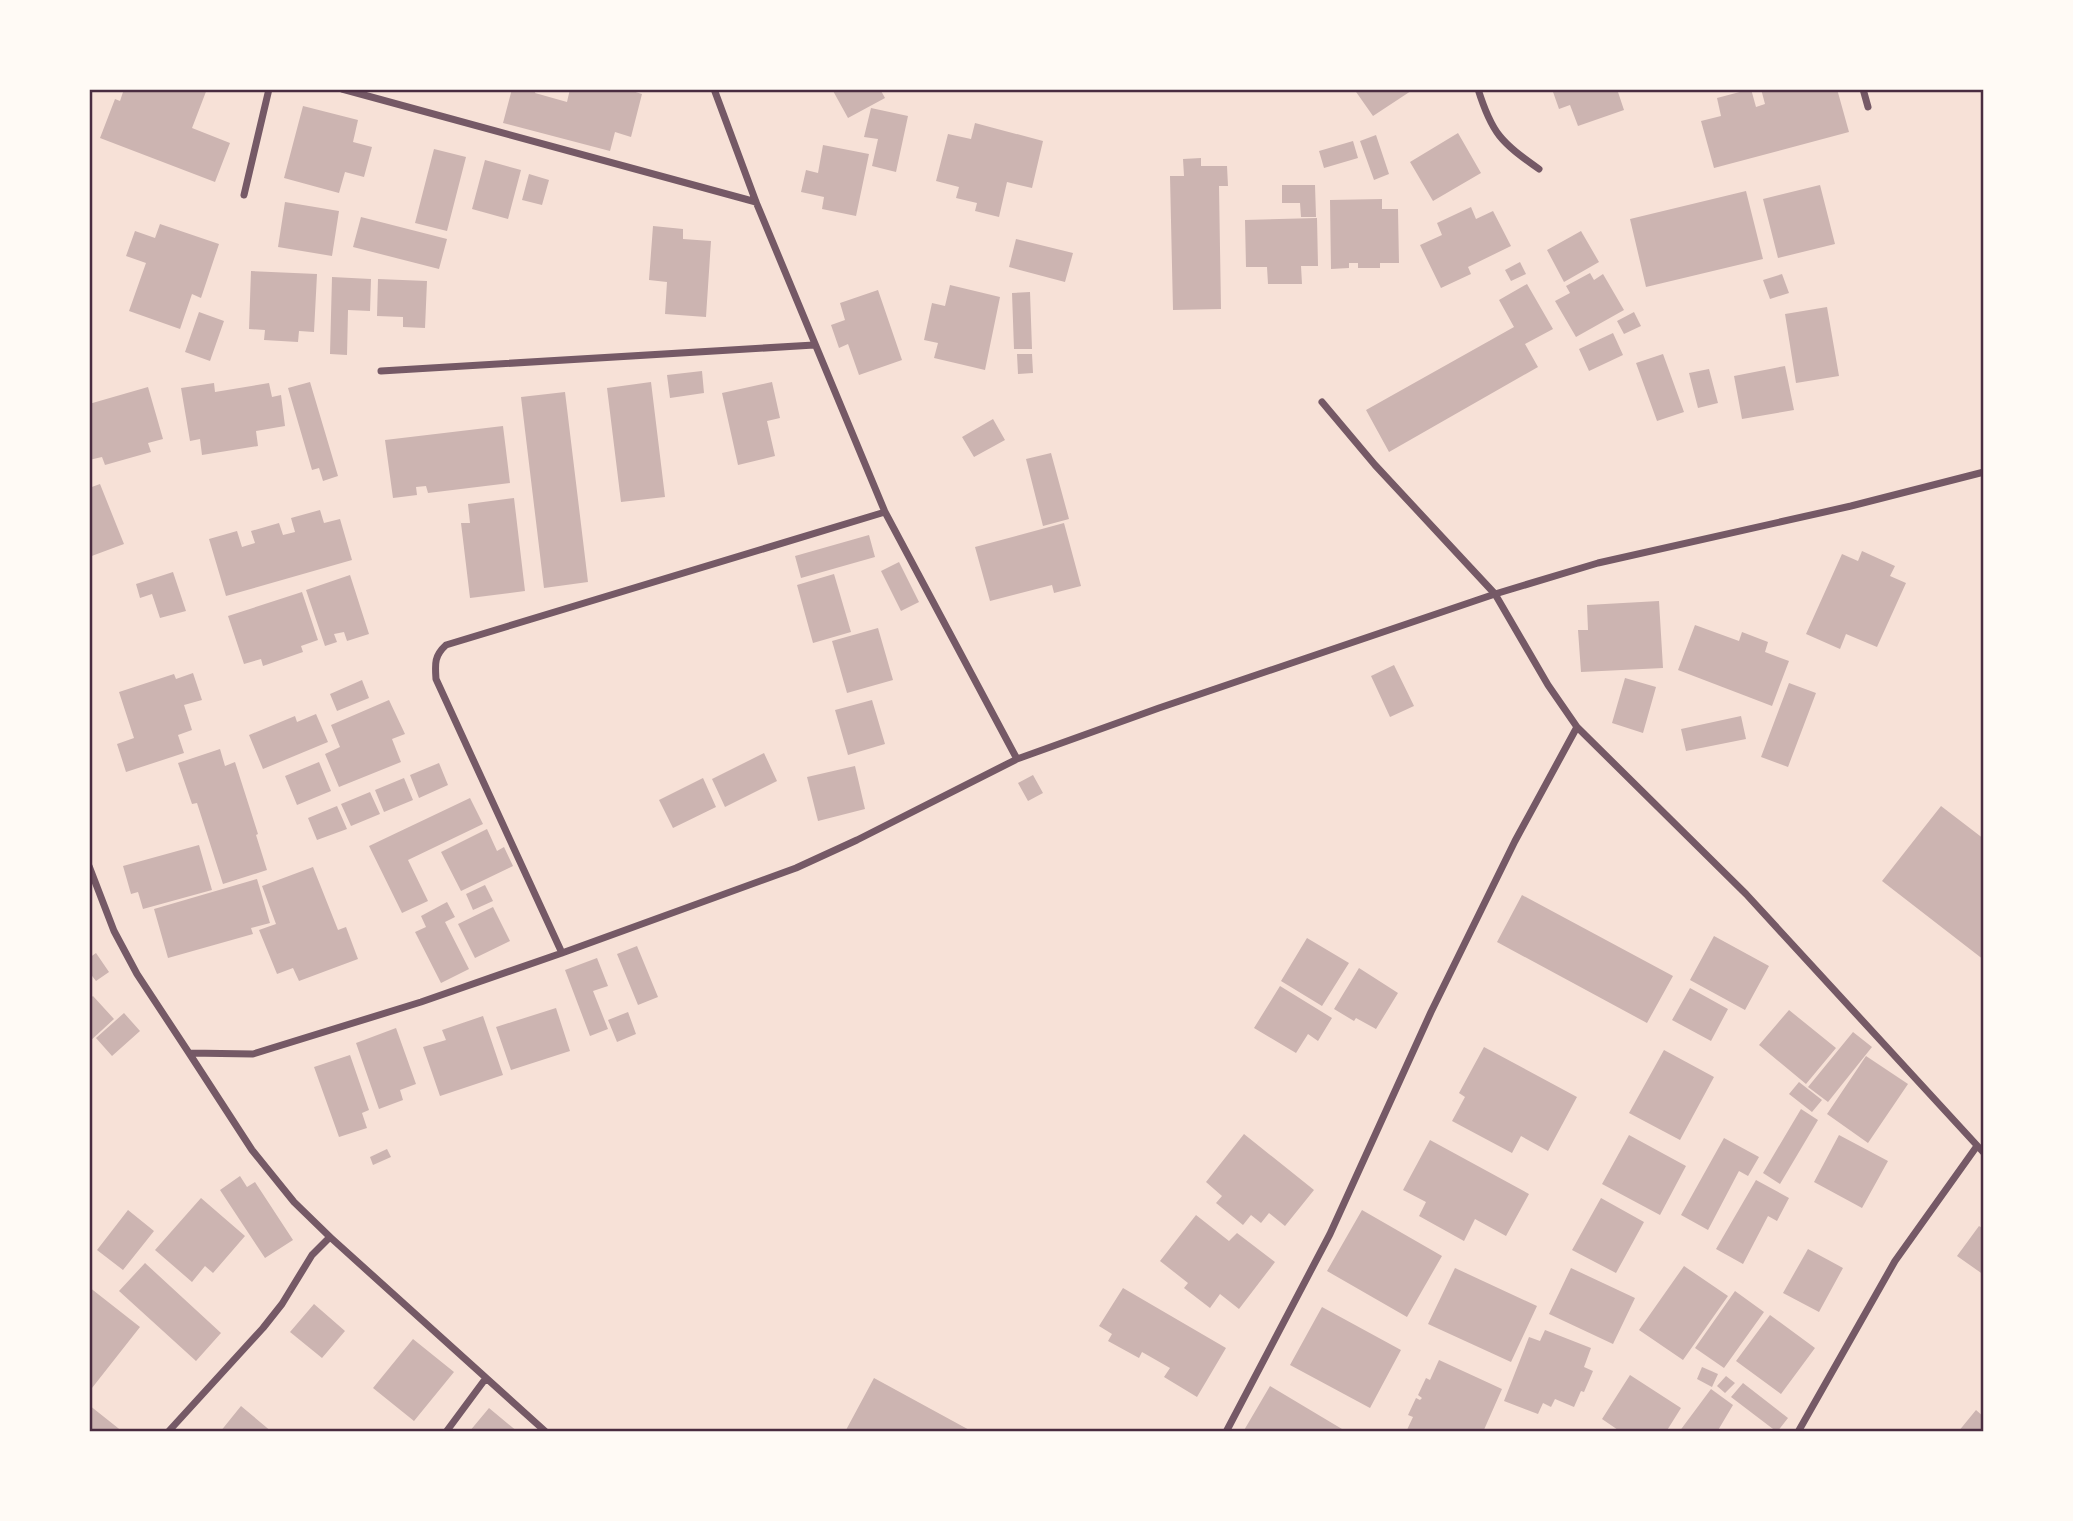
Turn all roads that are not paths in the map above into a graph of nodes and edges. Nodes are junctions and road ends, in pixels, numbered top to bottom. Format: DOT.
graph roads {
  1 [pos="269,89"];
  2 [pos="342,89"];
  3 [pos="714,89"];
  4 [pos="1478,89"];
  5 [pos="1863,89"];
  6 [pos="1868,107"];
  7 [pos="1538,169"];
  8 [pos="244,195"];
  9 [pos="756,202"];
  10 [pos="814,345"];
  11 [pos="381,371"];
  12 [pos="1322,402"];
  13 [pos="1984,472"];
  14 [pos="885,512"];
  15 [pos="1495,594"];
  16 [pos="1577,727"];
  17 [pos="1017,759"];
  18 [pos="89,866"];
  19 [pos="97,891"];
  20 [pos="89,896"];
  21 [pos="562,953"];
  22 [pos="189,1053"];
  23 [pos="1976,1146"];
  24 [pos="1984,1153"];
  25 [pos="330,1237"];
  26 [pos="486,1378"];
  27 [pos="168,1432"];
  28 [pos="446,1432"];
  29 [pos="546,1432"];
  30 [pos="1226,1432"];
  31 [pos="1798,1432"];
  1 -- 8 [label="street"];
  2 -- 9 [label="street"];
  3 -- 9 [label="street"];
  4 -- 7 [label="street"];
  5 -- 6 [label="street"];
  9 -- 10 [label="street"];
  10 -- 11 [label="street"];
  10 -- 14 [label="street"];
  12 -- 15 [label="street"];
  13 -- 15 [label="street"];
  14 -- 17 [label="street"];
  14 -- 21 [label="street"];
  15 -- 16 [label="street"];
  15 -- 17 [label="street"];
  16 -- 23 [label="street"];
  16 -- 30 [label="street"];
  17 -- 21 [label="street"];
  18 -- 19 [label="street"];
  19 -- 20 [label="street"];
  19 -- 22 [label="street"];
  21 -- 22 [label="street"];
  22 -- 25 [label="street"];
  23 -- 24 [label="street"];
  23 -- 31 [label="street"];
  25 -- 26 [label="street"];
  25 -- 27 [label="street"];
  26 -- 28 [label="street"];
  26 -- 29 [label="street"];
}
